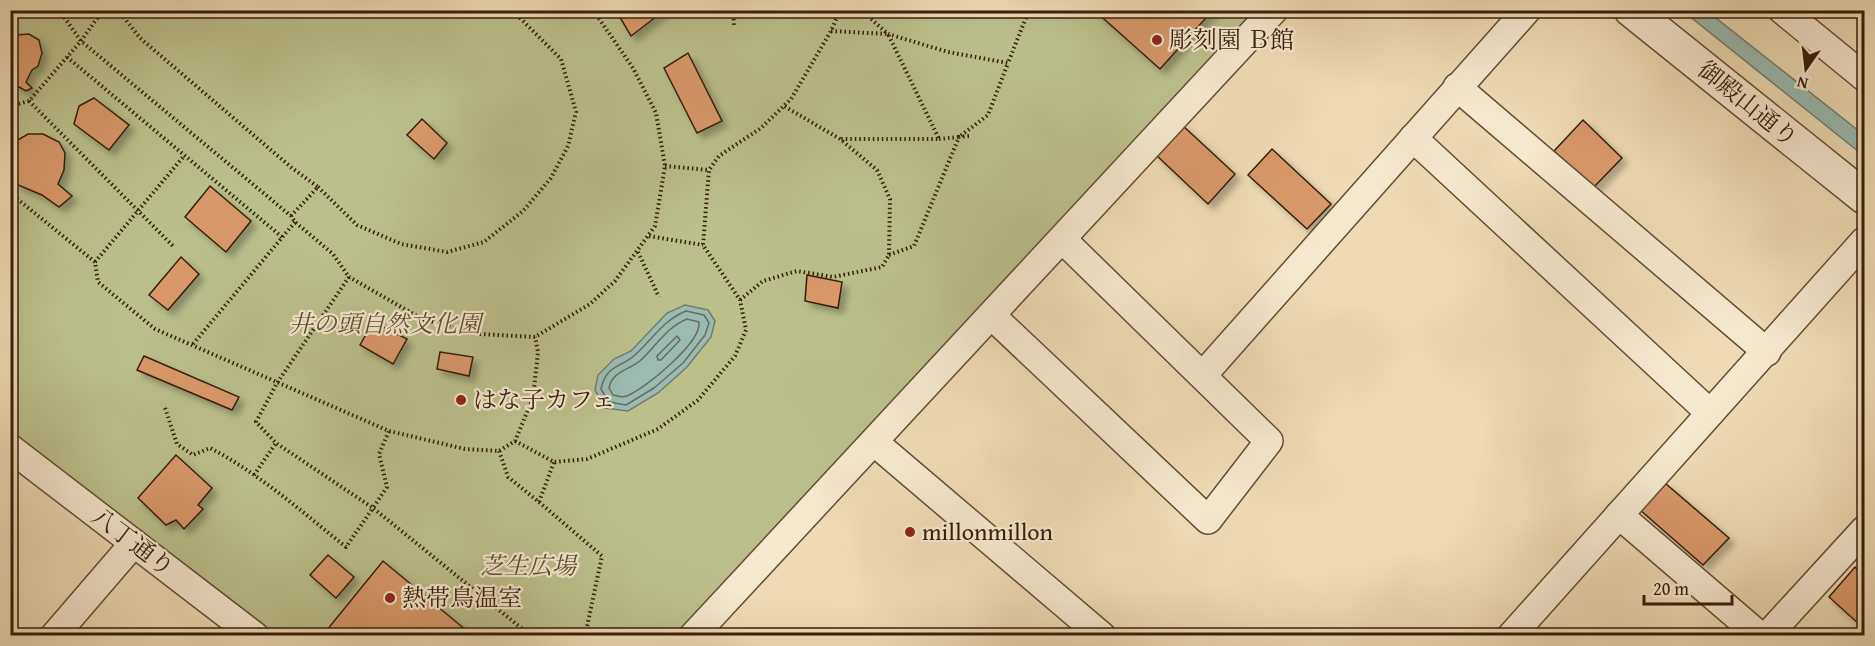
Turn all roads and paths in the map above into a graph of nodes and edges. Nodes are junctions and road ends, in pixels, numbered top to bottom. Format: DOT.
graph roads {
  1 [pos="59,10"];
  2 [pos="103,10"];
  3 [pos="118,10"];
  4 [pos="559,10"];
  5 [pos="593,10"];
  6 [pos="733,10"];
  7 [pos="840,10"];
  8 [pos="861,10"];
  9 [pos="1029,10"];
  10 [pos="1274,10"];
  11 [pos="1527,10"];
  12 [pos="1631,10"];
  13 [pos="1782,10"];
  14 [pos="514,12"];
  15 [pos="734,25"];
  16 [pos="831,31"];
  17 [pos="888,34"];
  18 [pos="81,41"];
  19 [pos="67,57"];
  20 [pos="1008,63"];
  21 [pos="1864,77"];
  22 [pos="1457,87"];
  23 [pos="29,101"];
  24 [pos="10,106"];
  25 [pos="784,106"];
  26 [pos="969,136"];
  27 [pos="959,138"];
  28 [pos="1413,138"];
  29 [pos="840,139"];
  30 [pos="939,139"];
  31 [pos="184,156"];
  32 [pos="665,166"];
  33 [pos="709,170"];
  34 [pos="318,187"];
  35 [pos="10,193"];
  36 [pos="1864,197"];
  37 [pos="138,212"];
  38 [pos="291,216"];
  39 [pos="295,222"];
  40 [pos="649,236"];
  41 [pos="282,237"];
  42 [pos="1063,240"];
  43 [pos="1864,241"];
  44 [pos="703,246"];
  45 [pos="174,247"];
  46 [pos="637,252"];
  47 [pos="889,255"];
  48 [pos="95,262"];
  49 [pos="349,277"];
  50 [pos="659,297"];
  51 [pos="740,300"];
  52 [pos="992,316"];
  53 [pos="535,337"];
  54 [pos="193,344"];
  55 [pos="1767,352"];
  56 [pos="1203,375"];
  57 [pos="277,383"];
  58 [pos="165,408"];
  59 [pos="1710,413"];
  60 [pos="389,431"];
  61 [pos="515,441"];
  62 [pos="874,442"];
  63 [pos="276,443"];
  64 [pos="10,448"];
  65 [pos="500,451"];
  66 [pos="554,462"];
  67 [pos="254,475"];
  68 [pos="539,502"];
  69 [pos="373,508"];
  70 [pos="1619,515"];
  71 [pos="1864,530"];
  72 [pos="134,543"];
  73 [pos="54,636"];
  74 [pos="255,636"];
  75 [pos="531,636"];
  76 [pos="585,636"];
  77 [pos="693,636"];
  78 [pos="1102,636"];
  79 [pos="1511,636"];
  80 [pos="1760,636"];
  81 [pos="1767,636"];
  1 -- 18 [label="path"];
  2 -- 18 [label="path"];
  3 -- 34 [label="path"];
  4 -- 14 [label="path"];
  5 -- 32 [label="path"];
  6 -- 15 [label="path"];
  7 -- 16 [label="path"];
  8 -- 17 [label="path"];
  9 -- 20 [label="path"];
  10 -- 42 [label="street"];
  11 -- 22 [label="street"];
  12 -- 36 [label="street, 御殿山通り"];
  13 -- 21 [label="street"];
  14 -- 34 [label="path"];
  16 -- 17 [label="path"];
  16 -- 25 [label="path"];
  17 -- 20 [label="path"];
  17 -- 30 [label="path"];
  18 -- 19 [label="path"];
  18 -- 38 [label="path"];
  19 -- 23 [label="path"];
  19 -- 31 [label="path"];
  20 -- 27 [label="path"];
  22 -- 28 [label="street"];
  22 -- 55 [label="street"];
  23 -- 24 [label="path"];
  23 -- 37 [label="path"];
  25 -- 29 [label="path"];
  25 -- 33 [label="path"];
  26 -- 27 [label="path"];
  27 -- 30 [label="path"];
  27 -- 47 [label="path"];
  28 -- 56 [label="street"];
  28 -- 59 [label="street"];
  29 -- 30 [label="path"];
  29 -- 47 [label="path"];
  31 -- 37 [label="path"];
  31 -- 41 [label="path"];
  32 -- 33 [label="path"];
  32 -- 40 [label="path"];
  33 -- 44 [label="path"];
  34 -- 38 [label="path"];
  35 -- 48 [label="path"];
  37 -- 45 [label="path"];
  37 -- 48 [label="path"];
  38 -- 39 [label="path"];
  39 -- 41 [label="path"];
  39 -- 49 [label="path"];
  40 -- 44 [label="path"];
  40 -- 46 [label="path"];
  41 -- 54 [label="path"];
  42 -- 52 [label="street"];
  42 -- 56 [label="street"];
  43 -- 55 [label="street"];
  44 -- 51 [label="path"];
  46 -- 50 [label="path"];
  46 -- 53 [label="path"];
  47 -- 51 [label="path"];
  48 -- 54 [label="path"];
  49 -- 53 [label="path"];
  49 -- 57 [label="path"];
  51 -- 66 [label="path"];
  52 -- 56 [label="street"];
  52 -- 62 [label="street"];
  53 -- 61 [label="path"];
  54 -- 57 [label="path"];
  55 -- 59 [label="street"];
  57 -- 60 [label="path"];
  57 -- 63 [label="path"];
  58 -- 67 [label="path"];
  59 -- 70 [label="street"];
  60 -- 65 [label="path"];
  60 -- 69 [label="path"];
  61 -- 65 [label="path"];
  61 -- 66 [label="path"];
  62 -- 77 [label="street"];
  62 -- 78 [label="street"];
  63 -- 67 [label="path"];
  63 -- 69 [label="path"];
  64 -- 72 [label="street, 八丁通り"];
  65 -- 68 [label="path"];
  66 -- 68 [label="path"];
  67 -- 69 [label="path"];
  68 -- 76 [label="path"];
  69 -- 75 [label="path"];
  70 -- 79 [label="street"];
  70 -- 80 [label="street"];
  71 -- 81 [label="street"];
  72 -- 73 [label="street"];
  72 -- 74 [label="street, 八丁通り"];
}
